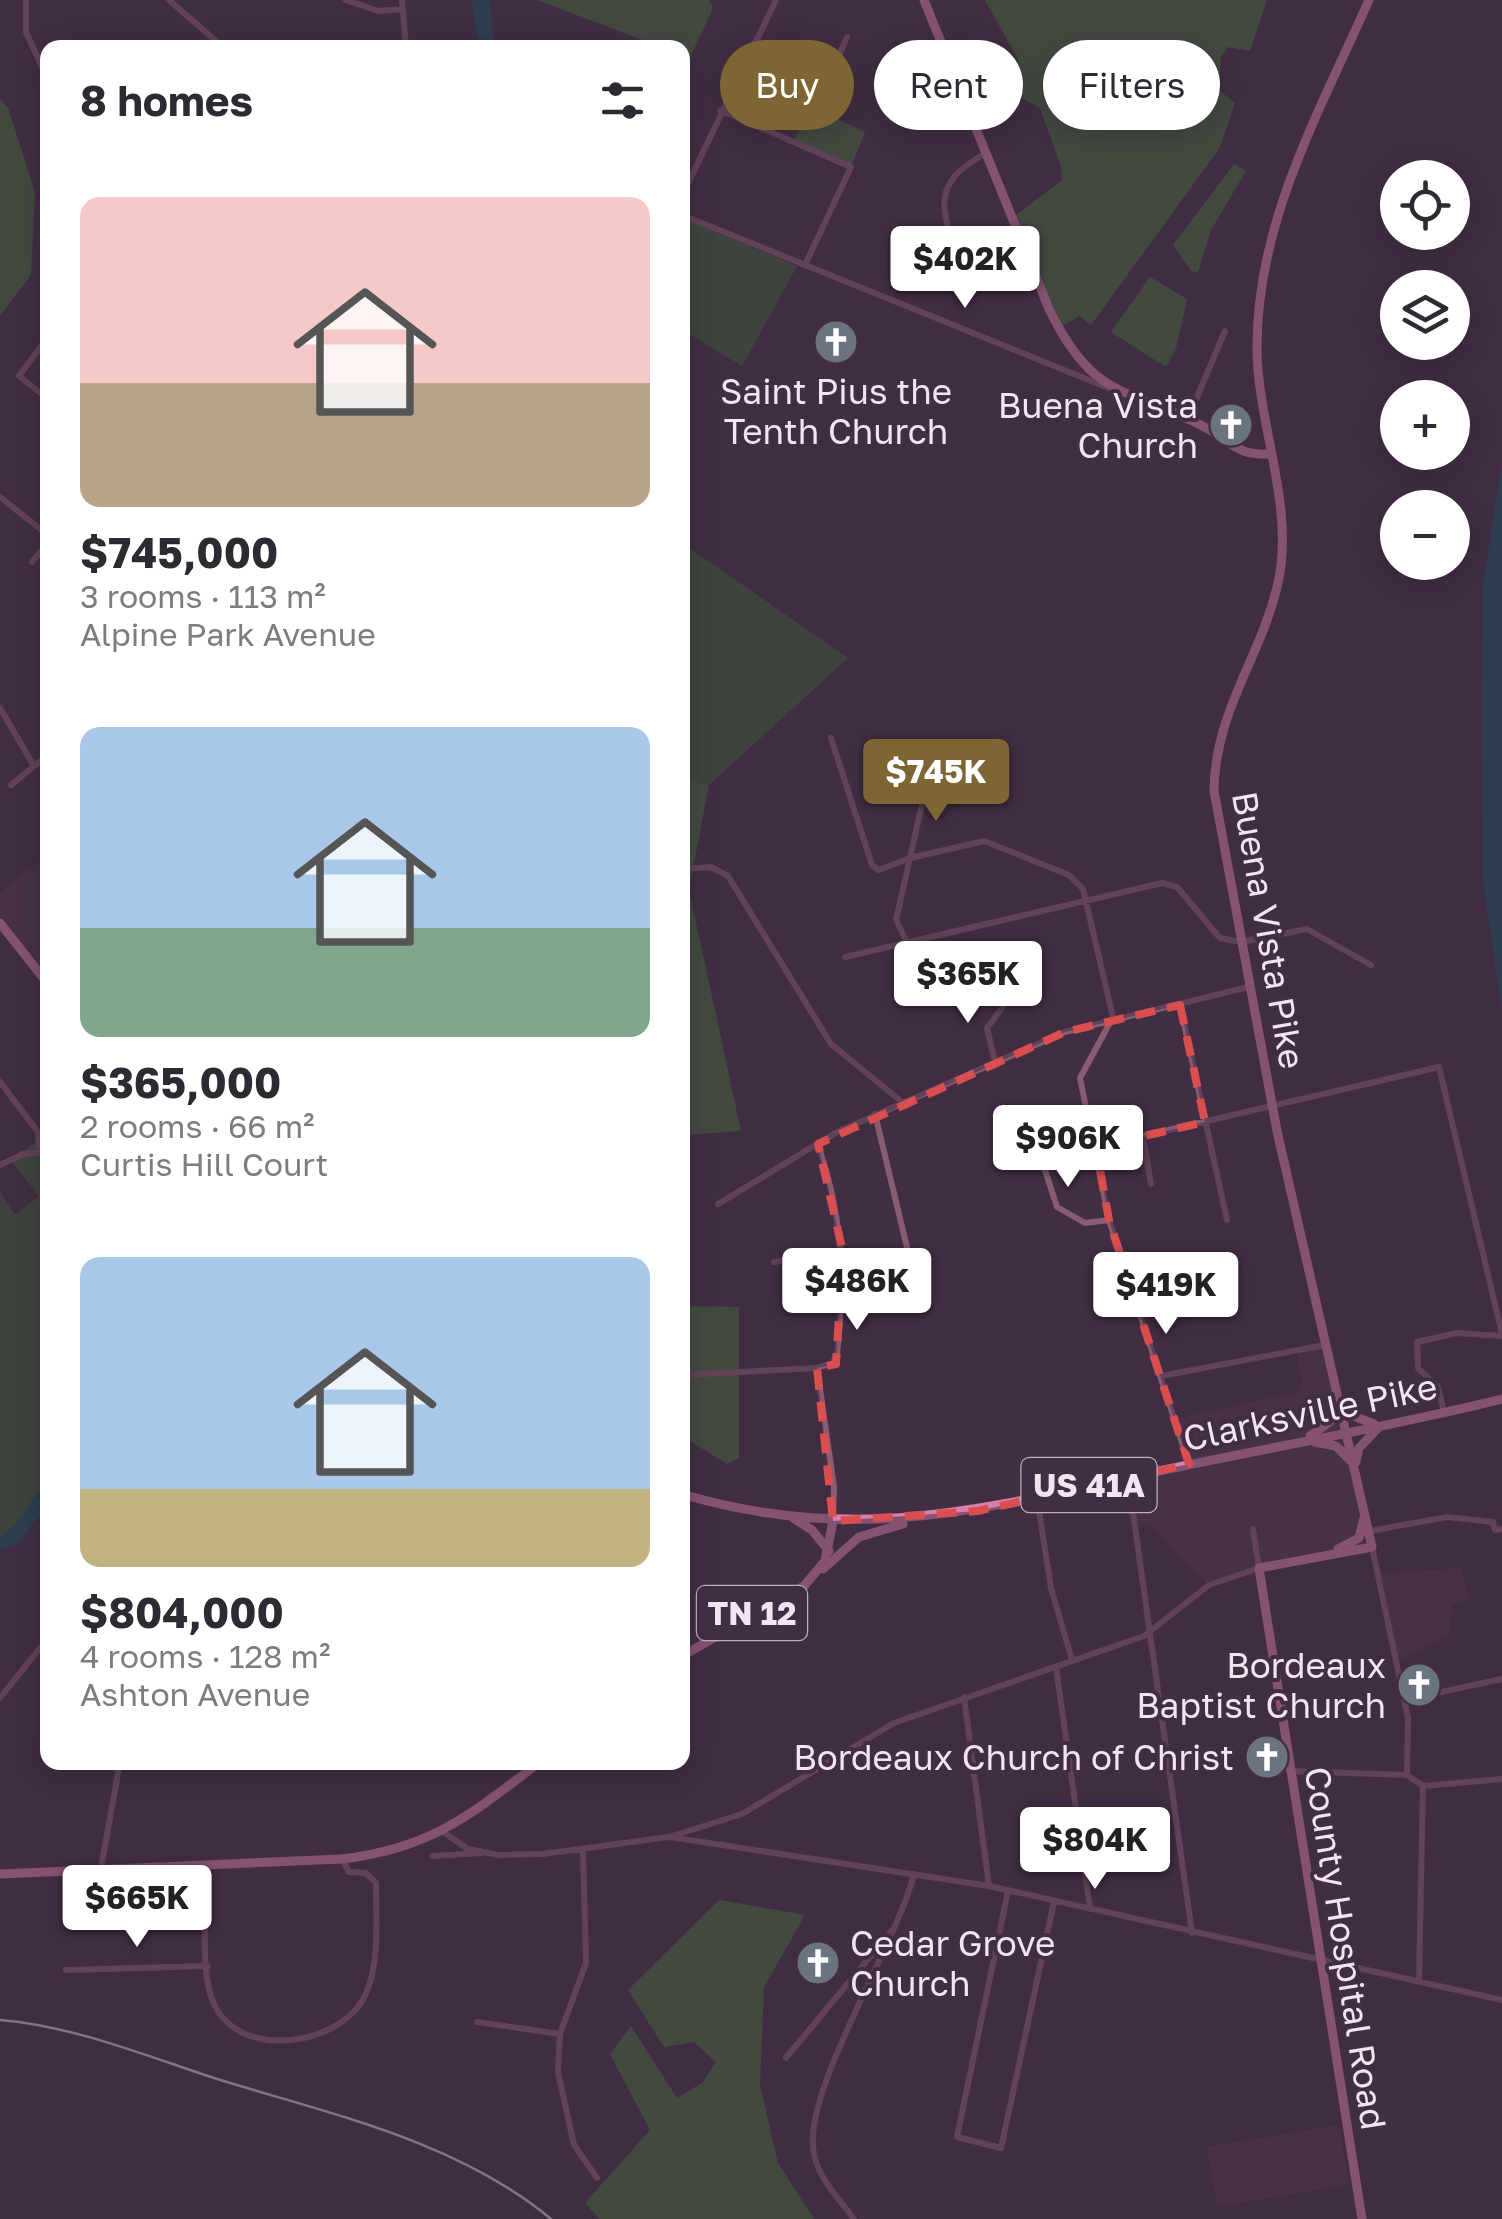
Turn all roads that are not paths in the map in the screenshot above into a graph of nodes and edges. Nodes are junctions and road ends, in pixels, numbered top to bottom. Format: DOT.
graph roads {
  1 [pos="26,0"];
  2 [pos="169,0"];
  3 [pos="346,0"];
  4 [pos="776,0"];
  5 [pos="924,0"];
  6 [pos="1370,0"];
  7 [pos="402,4"];
  8 [pos="847,37"];
  9 [pos="215,40"];
  10 [pos="405,40"];
  11 [pos="756,40"];
  12 [pos="846,40"];
  13 [pos="940,40"];
  14 [pos="40,63"];
  15 [pos="720,110"];
  16 [pos="766,130"];
  17 [pos="977,130"];
  18 [pos="986,153"];
  19 [pos="690,178"];
  20 [pos="690,218"];
  21 [pos="955,246"];
  22 [pos="805,265"];
  23 [pos="1225,331"];
  24 [pos="40,347"];
  25 [pos="1112,390"];
  26 [pos="40,393"];
  27 [pos="1187,420"];
  28 [pos="1272,454"];
  29 [pos="0,497"];
  30 [pos="40,532"];
  31 [pos="40,550"];
  32 [pos="32,562"];
  33 [pos="0,708"];
  34 [pos="831,738"];
  35 [pos="996,742"];
  36 [pos="40,761"];
  37 [pos="34,766"];
  38 [pos="10,785"];
  39 [pos="910,858"];
  40 [pos="690,869"];
  41 [pos="1085,903"];
  42 [pos="0,923"];
  43 [pos="907,942"];
  44 [pos="1240,942"];
  45 [pos="845,957"];
  46 [pos="1371,965"];
  47 [pos="40,974"];
  48 [pos="1248,987"];
  49 [pos="1005,1004"];
  50 [pos="1180,1004"];
  51 [pos="1113,1017"];
  52 [pos="994,1062"];
  53 [pos="0,1082"];
  54 [pos="902,1102"];
  55 [pos="1272,1107"];
  56 [pos="875,1114"];
  57 [pos="1206,1122"];
  58 [pos="1142,1136"];
  59 [pos="818,1144"];
  60 [pos="40,1147"];
  61 [pos="1096,1149"];
  62 [pos="40,1153"];
  63 [pos="0,1165"];
  64 [pos="1151,1184"];
  65 [pos="718,1204"];
  66 [pos="1109,1220"];
  67 [pos="1226,1220"];
  68 [pos="843,1252"];
  69 [pos="910,1260"];
  70 [pos="774,1262"];
  71 [pos="1502,1335"];
  72 [pos="1326,1344"];
  73 [pos="817,1368"];
  74 [pos="690,1375"];
  75 [pos="1161,1376"];
  76 [pos="1338,1398"];
  77 [pos="1502,1400"];
  78 [pos="1444,1412"];
  79 [pos="1381,1425"];
  80 [pos="1347,1432"];
  81 [pos="1299,1442"];
  82 [pos="1189,1464"];
  83 [pos="1357,1474"];
  84 [pos="1128,1477"];
  85 [pos="690,1496"];
  86 [pos="1037,1498"];
  87 [pos="1365,1509"];
  88 [pos="790,1517"];
  89 [pos="922,1519"];
  90 [pos="833,1521"];
  91 [pos="1498,1521"];
  92 [pos="1253,1529"];
  93 [pos="1370,1531"];
  94 [pos="1501,1532"];
  95 [pos="1372,1548"];
  96 [pos="828,1551"];
  97 [pos="1326,1554"];
  98 [pos="1280,1564"];
  99 [pos="1259,1568"];
  100 [pos="820,1570"];
  101 [pos="1262,1586"];
  102 [pos="1150,1634"];
  103 [pos="40,1648"];
  104 [pos="690,1651"];
  105 [pos="1072,1660"];
  106 [pos="1056,1666"];
  107 [pos="1502,1679"];
  108 [pos="964,1696"];
  109 [pos="0,1698"];
  110 [pos="1404,1700"];
  111 [pos="119,1770"];
  112 [pos="529,1770"];
  113 [pos="1289,1771"];
  114 [pos="1407,1775"];
  115 [pos="1502,1779"];
  116 [pos="1423,1786"];
  117 [pos="444,1832"];
  118 [pos="672,1835"];
  119 [pos="583,1850"];
  120 [pos="487,1852"];
  121 [pos="433,1856"];
  122 [pos="342,1859"];
  123 [pos="206,1865"];
  124 [pos="102,1868"];
  125 [pos="0,1874"];
  126 [pos="914,1874"];
  127 [pos="989,1886"];
  128 [pos="1008,1891"];
  129 [pos="1054,1902"];
  130 [pos="1090,1909"];
  131 [pos="900,1921"];
  132 [pos="1192,1933"];
  133 [pos="1320,1962"];
  134 [pos="208,1966"];
  135 [pos="66,1970"];
  136 [pos="1419,1981"];
  137 [pos="1502,2000"];
  138 [pos="477,2022"];
  139 [pos="560,2034"];
  140 [pos="786,2058"];
  141 [pos="597,2178"];
  142 [pos="854,2219"];
  143 [pos="1362,2219"];
  1 -- 14 [label="street"];
  2 -- 9 [label="street"];
  3 -- 7 [label="street"];
  4 -- 11 [label="street"];
  5 -- 13 [label="main road"];
  6 -- 28 [label="main road, Buena Vista Pike"];
  7 -- 10 [label="street"];
  8 -- 12 [label="street"];
  15 -- 19 [label="street"];
  16 -- 22 [label="street"];
  17 -- 18 [label="main road"];
  18 -- 21 [label="street"];
  18 -- 25 [label="main road"];
  20 -- 22 [label="street"];
  22 -- 25 [label="street"];
  23 -- 27 [label="street"];
  24 -- 26 [label="street"];
  25 -- 27 [label="main road"];
  27 -- 28 [label="main road"];
  28 -- 44 [label="main road, Buena Vista Pike"];
  29 -- 30 [label="street"];
  31 -- 32 [label="street"];
  33 -- 37 [label="street"];
  34 -- 39 [label="street"];
  35 -- 39 [label="street"];
  36 -- 37 [label="street"];
  37 -- 38 [label="street"];
  39 -- 41 [label="street"];
  39 -- 43 [label="street"];
  40 -- 54 [label="street"];
  41 -- 43 [label="street"];
  41 -- 44 [label="street"];
  41 -- 51 [label="street"];
  42 -- 47 [label="main road"];
  43 -- 45 [label="street"];
  44 -- 46 [label="street"];
  44 -- 48 [label="main road, Buena Vista Pike"];
  48 -- 50 [label="street"];
  48 -- 55 [label="main road, Buena Vista Pike"];
  49 -- 52 [label="street"];
  50 -- 51 [label="street"];
  50 -- 57 [label="street"];
  51 -- 52 [label="street"];
  51 -- 61 [label="street"];
  52 -- 54 [label="street"];
  53 -- 60 [label="street"];
  54 -- 56 [label="street"];
  55 -- 57 [label="street"];
  55 -- 71 [label="street"];
  55 -- 72 [label="main road, Buena Vista Pike"];
  56 -- 59 [label="street"];
  56 -- 69 [label="street"];
  57 -- 58 [label="street"];
  57 -- 67 [label="street"];
  58 -- 61 [label="street"];
  58 -- 64 [label="street"];
  59 -- 65 [label="street"];
  59 -- 68 [label="street"];
  61 -- 66 [label="street"];
  61 -- 66 [label="street"];
  62 -- 63 [label="street"];
  66 -- 75 [label="street"];
  68 -- 70 [label="street"];
  68 -- 73 [label="street"];
  71 -- 78 [label="street"];
  72 -- 75 [label="street"];
  72 -- 76 [label="main road, Buena Vista Pike"];
  73 -- 74 [label="street"];
  73 -- 90 [label="street"];
  75 -- 82 [label="street"];
  76 -- 79 [label="main road"];
  76 -- 80 [label="main road, Buena Vista Pike"];
  76 -- 81 [label="main road"];
  77 -- 78 [label="main road, Clarksville Pike / US 41A"];
  78 -- 79 [label="main road, Clarksville Pike / US 41A"];
  79 -- 80 [label="main road, Clarksville Pike / US 41A"];
  79 -- 83 [label="main road"];
  80 -- 81 [label="main road, Clarksville Pike / US 41A"];
  80 -- 83 [label="main road, Buena Vista Pike"];
  81 -- 82 [label="main road, Clarksville Pike / US 41A"];
  81 -- 83 [label="main road"];
  82 -- 84 [label="main road, Clarksville Pike / US 41A"];
  83 -- 87 [label="main road, Buena Vista Pike"];
  84 -- 86 [label="main road, Clarksville Pike / US 41A"];
  84 -- 102 [label="street"];
  85 -- 88 [label="main road, US 41A"];
  86 -- 89 [label="main road, Clarksville Pike / US 41A"];
  86 -- 105 [label="street"];
  87 -- 93 [label="main road, Buena Vista Pike"];
  87 -- 97 [label="main road"];
  88 -- 90 [label="main road, US 41A"];
  88 -- 96 [label="main road"];
  89 -- 90 [label="main road, Clarksville Pike / US 41A"];
  89 -- 100 [label="main road"];
  90 -- 96 [label="main road, TN 12"];
  91 -- 93 [label="street"];
  91 -- 94 [label="street"];
  92 -- 99 [label="street"];
  93 -- 95 [label="main road, Buena Vista Pike"];
  95 -- 97 [label="main road"];
  95 -- 110 [label="street"];
  96 -- 100 [label="main road, TN 12"];
  97 -- 98 [label="main road"];
  98 -- 99 [label="main road"];
  98 -- 101 [label="main road"];
  99 -- 101 [label="main road, County Hospital Road"];
  99 -- 102 [label="street"];
  100 -- 104 [label="main road, TN 12"];
  101 -- 113 [label="main road, County Hospital Road"];
  102 -- 105 [label="street"];
  102 -- 132 [label="street"];
  103 -- 109 [label="street"];
  105 -- 106 [label="street"];
  106 -- 108 [label="street"];
  106 -- 130 [label="street"];
  107 -- 110 [label="street"];
  108 -- 118 [label="street"];
  108 -- 127 [label="street"];
  110 -- 114 [label="street"];
  111 -- 124 [label="street"];
  112 -- 117 [label="main road"];
  113 -- 114 [label="street"];
  113 -- 133 [label="main road, County Hospital Road"];
  114 -- 116 [label="street"];
  115 -- 116 [label="street"];
  116 -- 136 [label="street"];
  117 -- 120 [label="street"];
  117 -- 122 [label="main road"];
  118 -- 119 [label="street"];
  118 -- 126 [label="street"];
  119 -- 120 [label="street"];
  119 -- 139 [label="street"];
  120 -- 121 [label="street"];
  122 -- 123 [label="main road"];
  122 -- 134 [label="street"];
  123 -- 124 [label="main road"];
  123 -- 134 [label="street"];
  124 -- 125 [label="main road"];
  126 -- 127 [label="street"];
  126 -- 131 [label="street"];
  127 -- 128 [label="street"];
  128 -- 129 [label="street"];
  128 -- 129 [label="street"];
  129 -- 130 [label="street"];
  130 -- 132 [label="street"];
  131 -- 140 [label="street"];
  131 -- 142 [label="street"];
  132 -- 133 [label="street"];
  133 -- 136 [label="street"];
  133 -- 143 [label="main road, County Hospital Road"];
  134 -- 135 [label="street"];
  136 -- 137 [label="street"];
  138 -- 139 [label="street"];
  139 -- 141 [label="street"];
}
